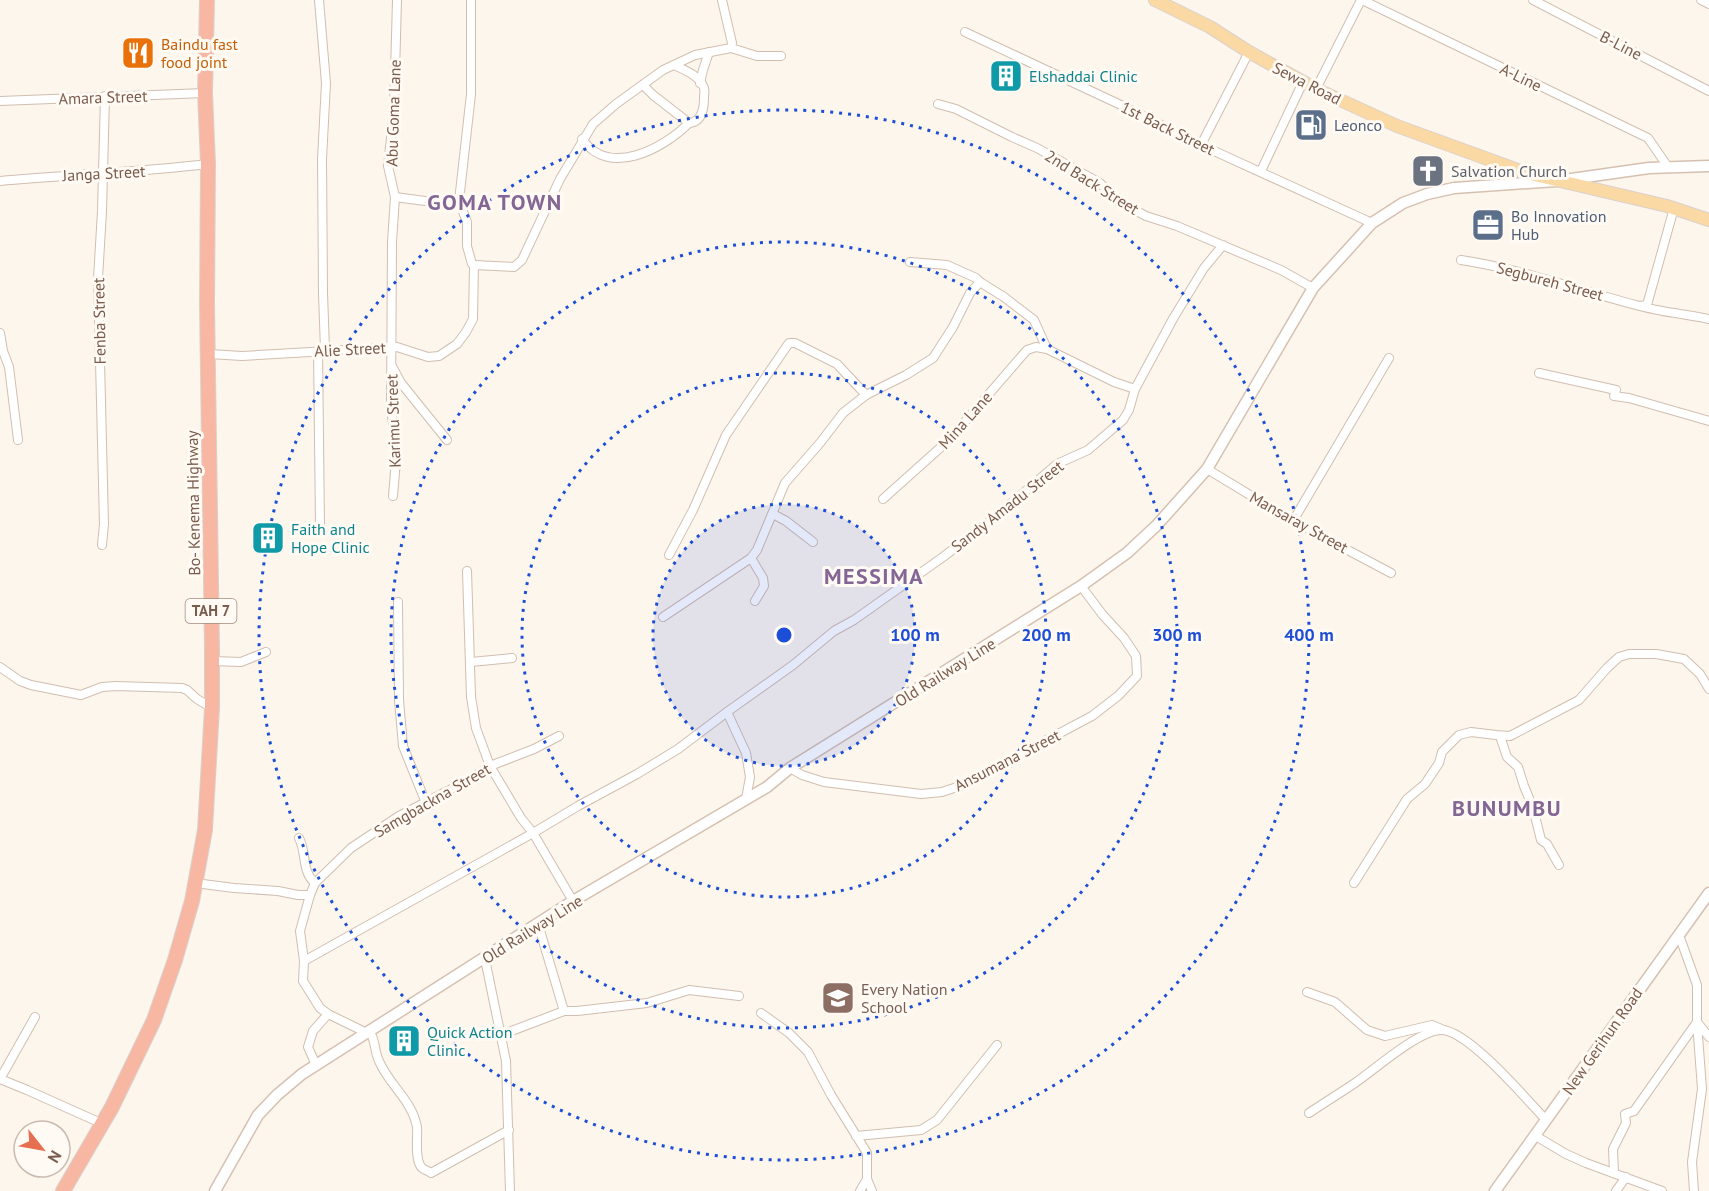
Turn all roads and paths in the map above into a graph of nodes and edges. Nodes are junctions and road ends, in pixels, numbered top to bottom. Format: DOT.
graph roads {
  1 [pos="207,0"];
  2 [pos="319,0"];
  3 [pos="397,0"];
  4 [pos="471,0"];
  5 [pos="722,0"];
  6 [pos="1155,0"];
  7 [pos="1362,0"];
  8 [pos="1533,0"];
  9 [pos="1701,0"];
  10 [pos="1709,4"];
  11 [pos="965,32"];
  12 [pos="731,48"];
  13 [pos="709,52"];
  14 [pos="1249,52"];
  15 [pos="781,56"];
  16 [pos="674,65"];
  17 [pos="1303,82"];
  18 [pos="700,83"];
  19 [pos="643,85"];
  20 [pos="1317,89"];
  21 [pos="1709,90"];
  22 [pos="205,93"];
  23 [pos="105,96"];
  24 [pos="0,100"];
  25 [pos="938,104"];
  26 [pos="689,123"];
  27 [pos="582,139"];
  28 [pos="1201,145"];
  29 [pos="208,164"];
  30 [pos="1709,166"];
  31 [pos="1668,167"];
  32 [pos="1261,171"];
  33 [pos="103,172"];
  34 [pos="0,181"];
  35 [pos="1557,181"];
  36 [pos="395,197"];
  37 [pos="459,201"];
  38 [pos="1674,208"];
  39 [pos="1709,220"];
  40 [pos="1372,223"];
  41 [pos="1223,245"];
  42 [pos="1461,260"];
  43 [pos="910,262"];
  44 [pos="474,265"];
  45 [pos="980,282"];
  46 [pos="1313,288"];
  47 [pos="1638,306"];
  48 [pos="1709,319"];
  49 [pos="0,333"];
  50 [pos="391,347"];
  51 [pos="1047,349"];
  52 [pos="322,350"];
  53 [pos="209,354"];
  54 [pos="1389,358"];
  55 [pos="391,363"];
  56 [pos="1539,373"];
  57 [pos="1135,389"];
  58 [pos="866,395"];
  59 [pos="1709,421"];
  60 [pos="18,440"];
  61 [pos="447,440"];
  62 [pos="1207,469"];
  63 [pos="393,496"];
  64 [pos="883,499"];
  65 [pos="773,514"];
  66 [pos="1293,521"];
  67 [pos="320,526"];
  68 [pos="813,542"];
  69 [pos="102,545"];
  70 [pos="669,555"];
  71 [pos="751,558"];
  72 [pos="467,571"];
  73 [pos="1391,573"];
  74 [pos="1081,586"];
  75 [pos="755,601"];
  76 [pos="398,602"];
  77 [pos="663,617"];
  78 [pos="266,652"];
  79 [pos="512,658"];
  80 [pos="212,661"];
  81 [pos="471,663"];
  82 [pos="0,667"];
  83 [pos="1709,689"];
  84 [pos="212,708"];
  85 [pos="728,712"];
  86 [pos="560,736"];
  87 [pos="1500,736"];
  88 [pos="490,766"];
  89 [pos="790,768"];
  90 [pos="746,799"];
  91 [pos="426,803"];
  92 [pos="533,833"];
  93 [pos="299,838"];
  94 [pos="1559,865"];
  95 [pos="195,883"];
  96 [pos="315,883"];
  97 [pos="1354,883"];
  98 [pos="1709,893"];
  99 [pos="310,895"];
  100 [pos="573,902"];
  101 [pos="538,924"];
  102 [pos="1679,935"];
  103 [pos="485,959"];
  104 [pos="304,961"];
  105 [pos="1307,992"];
  106 [pos="739,996"];
  107 [pos="564,1011"];
  108 [pos="761,1013"];
  109 [pos="328,1014"];
  110 [pos="35,1017"];
  111 [pos="1697,1022"];
  112 [pos="367,1031"];
  113 [pos="1453,1034"];
  114 [pos="501,1035"];
  115 [pos="1709,1036"];
  116 [pos="997,1045"];
  117 [pos="316,1065"];
  118 [pos="0,1079"];
  119 [pos="1309,1113"];
  120 [pos="1546,1120"];
  121 [pos="103,1124"];
  122 [pos="509,1130"];
  123 [pos="1534,1135"];
  124 [pos="856,1136"];
  125 [pos="1614,1173"];
  126 [pos="1626,1178"];
  127 [pos="867,1179"];
  128 [pos="63,1191"];
  129 [pos="215,1191"];
  130 [pos="510,1191"];
  131 [pos="860,1191"];
  132 [pos="872,1191"];
  133 [pos="1495,1191"];
  134 [pos="1616,1191"];
  135 [pos="1662,1191"];
  136 [pos="1694,1191"];
  1 -- 22 [label="highway, Bo- Kenema Highway / TAH 7"];
  2 -- 52 [label="street"];
  3 -- 36 [label="street, Abu Goma Lane"];
  4 -- 37 [label="street, Alie Street"];
  5 -- 12 [label="street"];
  6 -- 14 [label="main road, Sewa Road"];
  7 -- 20 [label="street"];
  7 -- 31 [label="street, A-Line"];
  8 -- 21 [label="street, B-Line"];
  9 -- 10 [label="street"];
  11 -- 28 [label="street, 1st Back Street"];
  12 -- 13 [label="street"];
  12 -- 15 [label="street"];
  13 -- 16 [label="street"];
  13 -- 18 [label="street"];
  14 -- 17 [label="main road, Sewa Road"];
  14 -- 28 [label="street"];
  16 -- 18 [label="street"];
  16 -- 19 [label="street"];
  17 -- 20 [label="main road, Sewa Road"];
  17 -- 32 [label="street"];
  18 -- 26 [label="street"];
  19 -- 26 [label="street"];
  19 -- 27 [label="street"];
  20 -- 35 [label="main road, Sewa Road"];
  22 -- 23 [label="street, Amara Street"];
  22 -- 29 [label="highway, Bo- Kenema Highway / TAH 7"];
  23 -- 24 [label="street, Amara Street"];
  23 -- 33 [label="street, Fenba Street"];
  25 -- 41 [label="street, 2nd Back Street"];
  26 -- 27 [label="street"];
  27 -- 44 [label="street"];
  28 -- 32 [label="street, 1st Back Street"];
  29 -- 33 [label="street, Janga Street"];
  29 -- 53 [label="highway, Bo- Kenema Highway / TAH 7"];
  30 -- 31 [label="street, Old Railway Line"];
  31 -- 35 [label="street, Old Railway Line"];
  32 -- 40 [label="street, 1st Back Street"];
  33 -- 34 [label="street, Janga Street"];
  33 -- 69 [label="street, Fenba Street"];
  35 -- 38 [label="main road, Sewa Road"];
  35 -- 40 [label="street, Old Railway Line"];
  36 -- 37 [label="street"];
  36 -- 50 [label="street, Abu Goma Lane"];
  37 -- 44 [label="street, Alie Street"];
  38 -- 39 [label="main road, Sewa Road"];
  38 -- 47 [label="street"];
  40 -- 46 [label="street, Old Railway Line"];
  41 -- 46 [label="street, 2nd Back Street"];
  41 -- 57 [label="street, Sandy Amadu Street"];
  42 -- 47 [label="street, Segbureh Street"];
  43 -- 45 [label="street"];
  44 -- 50 [label="street, Alie Street"];
  45 -- 51 [label="street"];
  45 -- 58 [label="street"];
  46 -- 62 [label="street, Old Railway Line"];
  47 -- 48 [label="street, Segbureh Street"];
  49 -- 60 [label="street"];
  50 -- 52 [label="street, Alie Street"];
  50 -- 55 [label="street, Karimu Street"];
  51 -- 57 [label="street"];
  51 -- 64 [label="street, Mina Lane"];
  52 -- 53 [label="street, Alie Street"];
  52 -- 67 [label="street"];
  53 -- 80 [label="highway, Bo- Kenema Highway / TAH 7"];
  54 -- 66 [label="street"];
  55 -- 61 [label="street"];
  55 -- 63 [label="street, Karimu Street"];
  56 -- 59 [label="street"];
  57 -- 85 [label="street, Sandy Amadu Street"];
  58 -- 65 [label="street"];
  58 -- 70 [label="street"];
  62 -- 66 [label="street, Mansaray Street"];
  62 -- 74 [label="street, Old Railway Line"];
  65 -- 68 [label="street"];
  65 -- 71 [label="street"];
  66 -- 73 [label="street, Mansaray Street"];
  71 -- 75 [label="street"];
  71 -- 77 [label="street"];
  72 -- 81 [label="street"];
  74 -- 89 [label="street, Old Railway Line"];
  74 -- 89 [label="street, Ansumana Street"];
  76 -- 91 [label="street"];
  78 -- 80 [label="street"];
  79 -- 81 [label="street"];
  80 -- 84 [label="highway, Bo- Kenema Highway / TAH 7"];
  81 -- 88 [label="street"];
  82 -- 84 [label="street"];
  83 -- 87 [label="street"];
  84 -- 95 [label="highway, Bo- Kenema Highway / TAH 7"];
  85 -- 90 [label="street"];
  85 -- 92 [label="street, Sandy Amadu Street"];
  86 -- 88 [label="street, Samgbackna Street"];
  87 -- 94 [label="street"];
  87 -- 97 [label="street"];
  88 -- 91 [label="street, Samgbackna Street"];
  88 -- 92 [label="street"];
  89 -- 90 [label="street, Old Railway Line"];
  90 -- 100 [label="street, Old Railway Line"];
  91 -- 96 [label="street, Samgbackna Street"];
  92 -- 100 [label="street"];
  92 -- 104 [label="street, Sandy Amadu Street"];
  93 -- 96 [label="street"];
  95 -- 99 [label="street"];
  95 -- 121 [label="highway, Bo- Kenema Highway / TAH 7"];
  96 -- 99 [label="street"];
  98 -- 102 [label="street, New Gerihun Road"];
  99 -- 104 [label="street"];
  100 -- 101 [label="street, Old Railway Line"];
  101 -- 103 [label="street, Old Railway Line"];
  101 -- 107 [label="street"];
  102 -- 111 [label="street"];
  102 -- 120 [label="street, New Gerihun Road"];
  103 -- 112 [label="street, Old Railway Line"];
  103 -- 114 [label="street"];
  104 -- 109 [label="street"];
  105 -- 113 [label="street"];
  106 -- 107 [label="street"];
  107 -- 114 [label="street"];
  108 -- 124 [label="street"];
  109 -- 112 [label="street"];
  109 -- 117 [label="street"];
  110 -- 118 [label="street"];
  111 -- 115 [label="street"];
  111 -- 125 [label="street"];
  111 -- 136 [label="street"];
  112 -- 117 [label="street, Old Railway Line"];
  112 -- 122 [label="street"];
  113 -- 119 [label="street"];
  113 -- 120 [label="street"];
  114 -- 122 [label="street"];
  116 -- 124 [label="street"];
  117 -- 129 [label="street, Old Railway Line"];
  118 -- 121 [label="street"];
  120 -- 123 [label="street, New Gerihun Road"];
  121 -- 128 [label="highway, Bo- Kenema Highway / TAH 7"];
  122 -- 130 [label="street"];
  123 -- 125 [label="street"];
  123 -- 133 [label="street, New Gerihun Road"];
  124 -- 127 [label="street"];
  125 -- 126 [label="street"];
  126 -- 134 [label="street"];
  126 -- 135 [label="street"];
  127 -- 131 [label="street"];
  127 -- 132 [label="street"];
}
